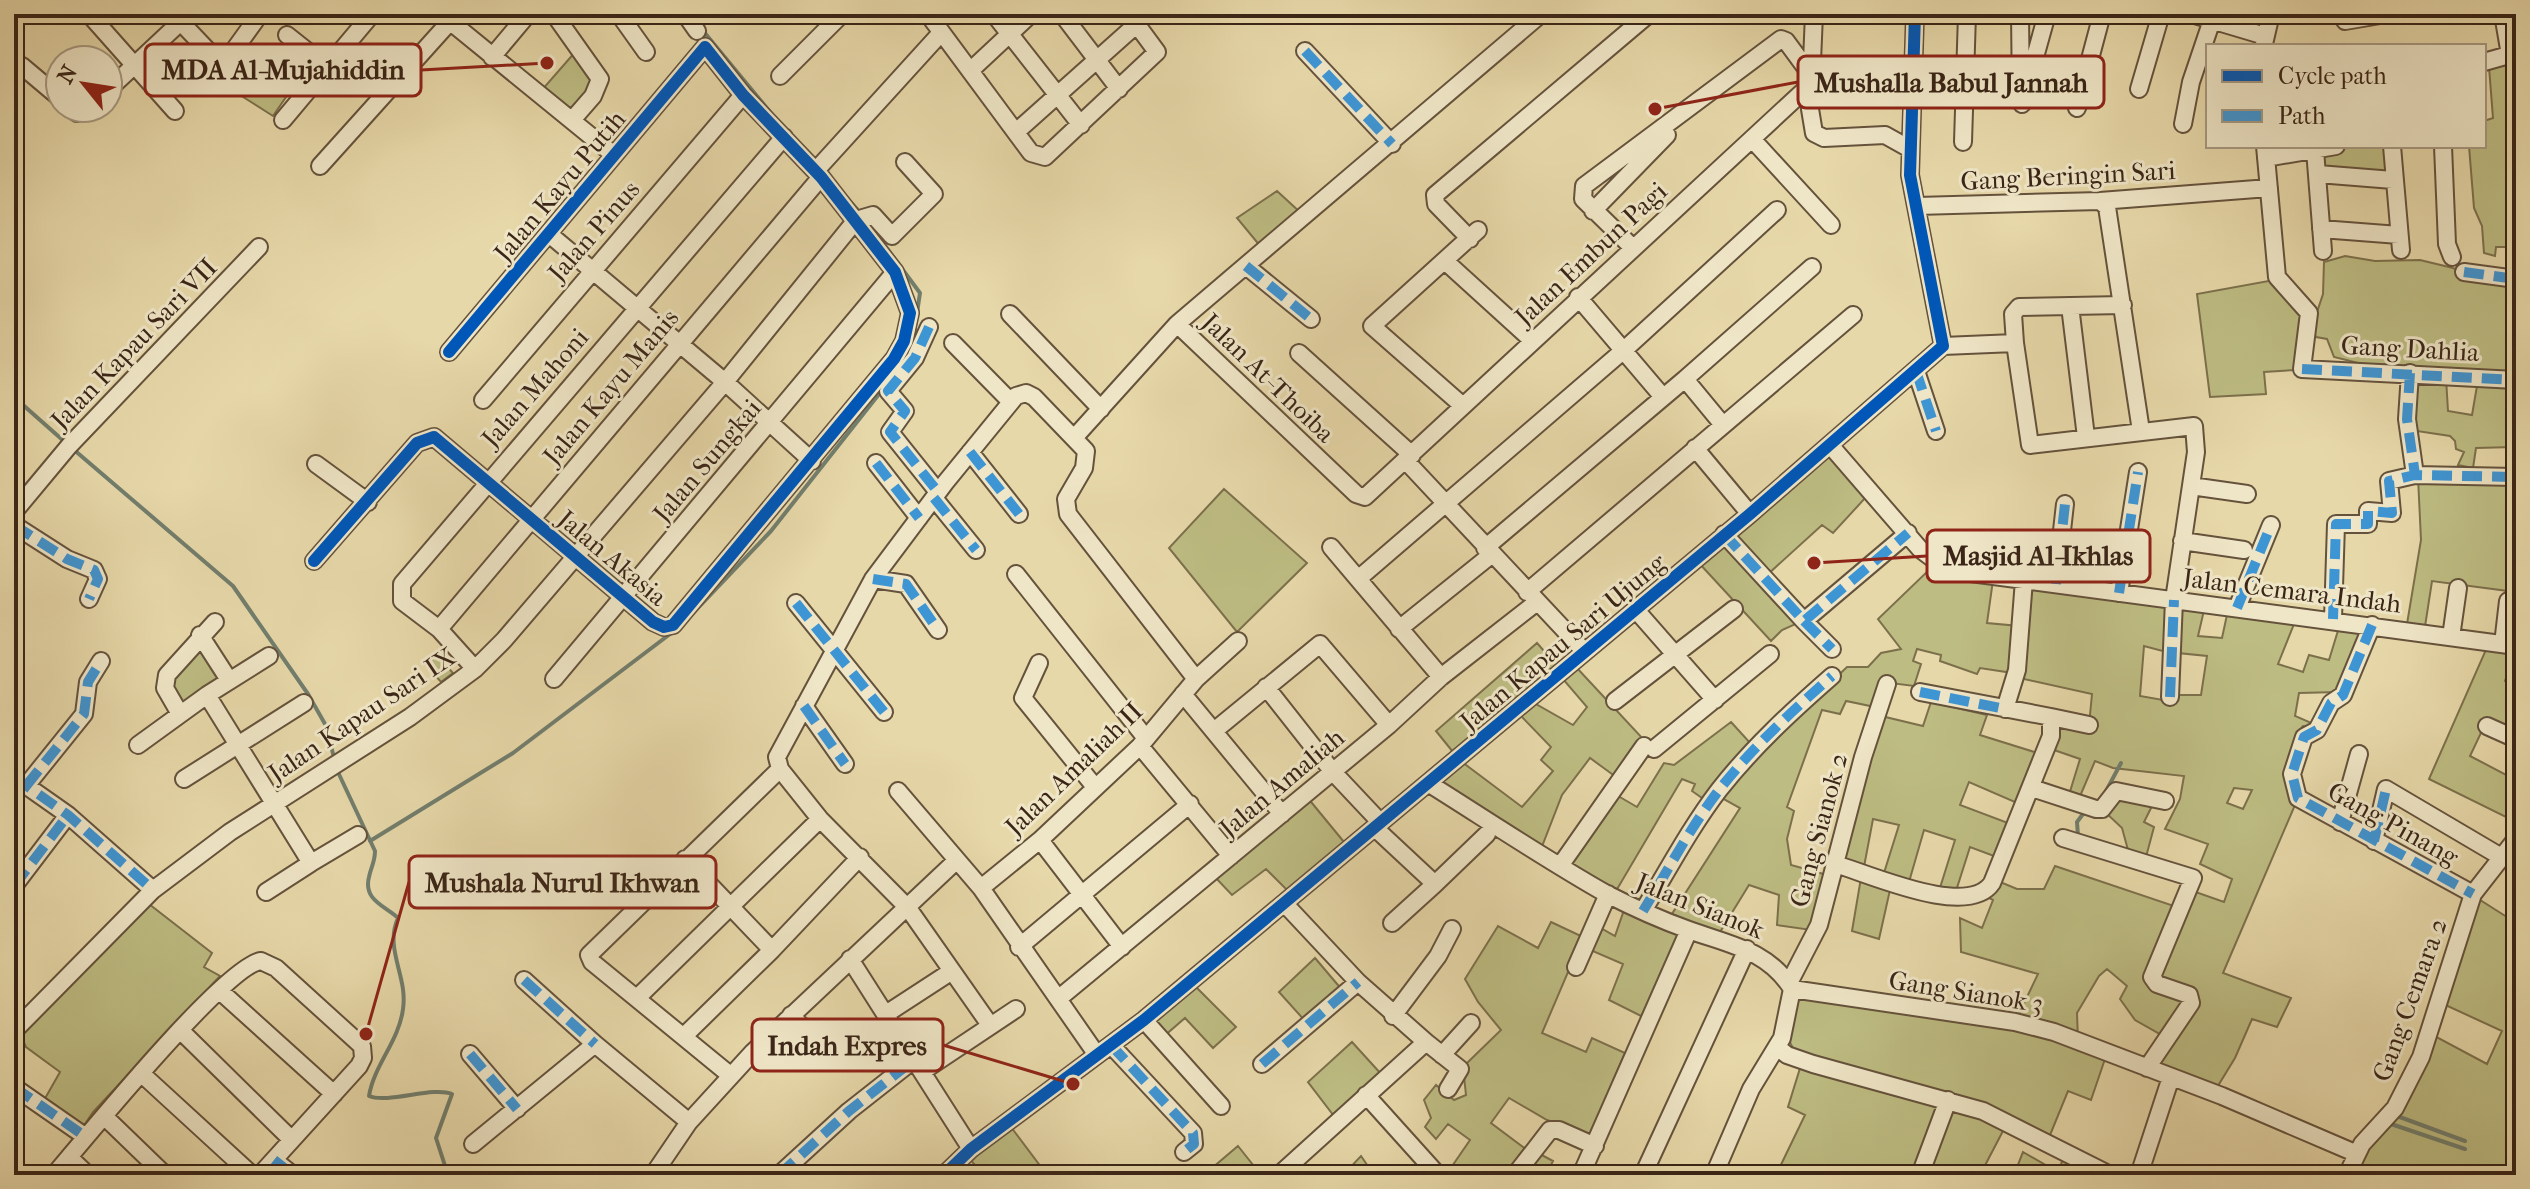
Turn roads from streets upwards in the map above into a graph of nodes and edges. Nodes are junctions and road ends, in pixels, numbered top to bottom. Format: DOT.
graph roads {
  1 [pos="89,14"];
  2 [pos="260,14"];
  3 [pos="372,14"];
  4 [pos="528,14"];
  5 [pos="554,14"];
  6 [pos="619,14"];
  7 [pos="685,14"];
  8 [pos="842,14"];
  9 [pos="928,14"];
  10 [pos="994,14"];
  11 [pos="1031,14"];
  12 [pos="1062,14"];
  13 [pos="1541,14"];
  14 [pos="1649,14"];
  15 [pos="1814,14"];
  16 [pos="1915,14"];
  17 [pos="1967,14"];
  18 [pos="2020,14"];
  19 [pos="2047,14"];
  20 [pos="2102,14"];
  21 [pos="2161,14"];
  22 [pos="2191,14"];
  23 [pos="2271,14"];
  24 [pos="2386,14"];
  25 [pos="2503,14"];
  26 [pos="181,17"];
  27 [pos="450,17"];
  28 [pos="2213,17"];
  29 [pos="1133,19"];
  30 [pos="2345,21"];
  31 [pos="697,31"];
  32 [pos="1009,33"];
  33 [pos="940,34"];
  34 [pos="287,35"];
  35 [pos="2265,41"];
  36 [pos="705,47"];
  37 [pos="1305,51"];
  38 [pos="646,52"];
  39 [pos="2513,54"];
  40 [pos="492,57"];
  41 [pos="1096,59"];
  42 [pos="2486,61"];
  43 [pos="131,64"];
  44 [pos="22,66"];
  45 [pos="326,66"];
  46 [pos="970,71"];
  47 [pos="124,72"];
  48 [pos="780,76"];
  49 [pos="1810,80"];
  50 [pos="44,85"];
  51 [pos="1119,89"];
  52 [pos="2139,89"];
  53 [pos="743,95"];
  54 [pos="1057,95"];
  55 [pos="2077,108"];
  56 [pos="175,111"];
  57 [pos="573,119"];
  58 [pos="283,120"];
  59 [pos="2183,124"];
  60 [pos="1081,125"];
  61 [pos="1016,132"];
  62 [pos="784,137"];
  63 [pos="1752,139"];
  64 [pos="1963,142"];
  65 [pos="1392,144"];
  66 [pos="2392,148"];
  67 [pos="2443,148"];
  68 [pos="1910,149"];
  69 [pos="2303,149"];
  70 [pos="2265,152"];
  71 [pos="614,155"];
  72 [pos="905,162"];
  73 [pos="1628,165"];
  74 [pos="320,166"];
  75 [pos="820,171"];
  76 [pos="2318,174"];
  77 [pos="2393,180"];
  78 [pos="2269,188"];
  79 [pos="2100,201"];
  80 [pos="1917,206"];
  81 [pos="1777,210"];
  82 [pos="1593,211"];
  83 [pos="856,220"];
  84 [pos="1831,225"];
  85 [pos="2321,229"];
  86 [pos="549,234"];
  87 [pos="259,247"];
  88 [pos="1632,247"];
  89 [pos="2450,249"];
  90 [pos="2323,251"];
  91 [pos="1445,261"];
  92 [pos="1246,266"];
  93 [pos="1812,267"];
  94 [pos="591,270"];
  95 [pos="895,272"];
  96 [pos="2464,272"];
  97 [pos="2516,279"];
  98 [pos="1578,297"];
  99 [pos="2123,305"];
  100 [pos="2070,306"];
  101 [pos="635,307"];
  102 [pos="1010,314"];
  103 [pos="1853,315"];
  104 [pos="1311,319"];
  105 [pos="1177,324"];
  106 [pos="929,327"];
  107 [pos="1533,341"];
  108 [pos="953,343"];
  109 [pos="2015,343"];
  110 [pos="677,344"];
  111 [pos="1943,346"];
  112 [pos="1624,350"];
  113 [pos="449,352"];
  114 [pos="1299,353"];
  115 [pos="1916,371"];
  116 [pos="2410,373"];
  117 [pos="1685,379"];
  118 [pos="2516,380"];
  119 [pos="725,382"];
  120 [pos="1663,397"];
  121 [pos="483,400"];
  122 [pos="1010,401"];
  123 [pos="1463,406"];
  124 [pos="1101,409"];
  125 [pos="771,422"];
  126 [pos="1723,425"];
  127 [pos="1936,431"];
  128 [pos="2141,431"];
  129 [pos="2086,437"];
  130 [pos="1074,438"];
  131 [pos="1830,445"];
  132 [pos="1695,448"];
  133 [pos="970,452"];
  134 [pos="1409,458"];
  135 [pos="812,461"];
  136 [pos="876,463"];
  137 [pos="316,464"];
  138 [pos="2138,472"];
  139 [pos="2415,475"];
  140 [pos="2516,477"];
  141 [pos="488,480"];
  142 [pos="2191,486"];
  143 [pos="2247,494"];
  144 [pos="936,495"];
  145 [pos="368,502"];
  146 [pos="2065,504"];
  147 [pos="1446,506"];
  148 [pos="14,512"];
  149 [pos="1019,514"];
  150 [pos="1750,514"];
  151 [pos="531,518"];
  152 [pos="919,518"];
  153 [pos="14,525"];
  154 [pos="2271,525"];
  155 [pos="1908,533"];
  156 [pos="1724,534"];
  157 [pos="2182,541"];
  158 [pos="1331,547"];
  159 [pos="976,550"];
  160 [pos="2244,550"];
  161 [pos="1488,552"];
  162 [pos="575,557"];
  163 [pos="314,561"];
  164 [pos="1016,574"];
  165 [pos="873,579"];
  166 [pos="1358,579"];
  167 [pos="2024,580"];
  168 [pos="2056,584"];
  169 [pos="2458,588"];
  170 [pos="2119,593"];
  171 [pos="1532,597"];
  172 [pos="623,598"];
  173 [pos="89,599"];
  174 [pos="2174,600"];
  175 [pos="2508,601"];
  176 [pos="796,603"];
  177 [pos="2237,608"];
  178 [pos="1734,609"];
  179 [pos="1636,610"];
  180 [pos="2333,619"];
  181 [pos="1804,621"];
  182 [pos="215,622"];
  183 [pos="2372,625"];
  184 [pos="439,629"];
  185 [pos="1399,629"];
  186 [pos="938,630"];
  187 [pos="200,635"];
  188 [pos="2451,637"];
  189 [pos="1238,641"];
  190 [pos="2509,645"];
  191 [pos="835,649"];
  192 [pos="1832,649"];
  193 [pos="1585,652"];
  194 [pos="1770,654"];
  195 [pos="1675,655"];
  196 [pos="269,656"];
  197 [pos="101,661"];
  198 [pos="1039,663"];
  199 [pos="475,669"];
  200 [pos="1832,676"];
  201 [pos="1441,677"];
  202 [pos="554,679"];
  203 [pos="1196,679"];
  204 [pos="229,680"];
  205 [pos="1887,684"];
  206 [pos="1266,687"];
  207 [pos="1920,692"];
  208 [pos="1183,694"];
  209 [pos="207,695"];
  210 [pos="2170,697"];
  211 [pos="1715,700"];
  212 [pos="1615,701"];
  213 [pos="304,703"];
  214 [pos="804,706"];
  215 [pos="2005,709"];
  216 [pos="884,712"];
  217 [pos="180,714"];
  218 [pos="2051,717"];
  219 [pos="1389,725"];
  220 [pos="2089,725"];
  221 [pos="2487,726"];
  222 [pos="1214,731"];
  223 [pos="2516,739"];
  224 [pos="1143,741"];
  225 [pos="236,743"];
  226 [pos="138,745"];
  227 [pos="2359,754"];
  228 [pos="845,764"];
  229 [pos="780,769"];
  230 [pos="1333,772"];
  231 [pos="184,779"];
  232 [pos="20,782"];
  233 [pos="1428,783"];
  234 [pos="1095,787"];
  235 [pos="2032,788"];
  236 [pos="898,791"];
  237 [pos="2165,801"];
  238 [pos="275,802"];
  239 [pos="1190,804"];
  240 [pos="1282,814"];
  241 [pos="68,815"];
  242 [pos="820,819"];
  243 [pos="2340,822"];
  244 [pos="1378,825"];
  245 [pos="1487,834"];
  246 [pos="358,835"];
  247 [pos="2063,838"];
  248 [pos="2516,839"];
  249 [pos="1040,840"];
  250 [pos="2374,841"];
  251 [pos="1231,856"];
  252 [pos="860,857"];
  253 [pos="2503,858"];
  254 [pos="685,859"];
  255 [pos="957,860"];
  256 [pos="311,863"];
  257 [pos="1835,864"];
  258 [pos="1560,866"];
  259 [pos="1435,884"];
  260 [pos="14,886"];
  261 [pos="981,888"];
  262 [pos="153,890"];
  263 [pos="266,892"];
  264 [pos="1082,894"];
  265 [pos="1608,894"];
  266 [pos="2473,894"];
  267 [pos="1284,903"];
  268 [pos="732,905"];
  269 [pos="908,908"];
  270 [pos="1643,911"];
  271 [pos="1392,923"];
  272 [pos="1452,929"];
  273 [pos="1689,930"];
  274 [pos="1019,947"];
  275 [pos="1122,947"];
  276 [pos="1747,949"];
  277 [pos="772,950"];
  278 [pos="850,959"];
  279 [pos="1576,967"];
  280 [pos="952,971"];
  281 [pos="524,980"];
  282 [pos="1358,982"];
  283 [pos="1790,986"];
  284 [pos="220,991"];
  285 [pos="637,998"];
  286 [pos="1058,999"];
  287 [pos="1016,1009"];
  288 [pos="886,1014"];
  289 [pos="791,1015"];
  290 [pos="1393,1016"];
  291 [pos="1144,1020"];
  292 [pos="1471,1023"];
  293 [pos="990,1025"];
  294 [pos="180,1030"];
  295 [pos="14,1031"];
  296 [pos="684,1036"];
  297 [pos="1426,1042"];
  298 [pos="595,1044"];
  299 [pos="1777,1047"];
  300 [pos="1104,1050"];
  301 [pos="470,1054"];
  302 [pos="1442,1055"];
  303 [pos="830,1056"];
  304 [pos="1262,1064"];
  305 [pos="919,1065"];
  306 [pos="2147,1068"];
  307 [pos="143,1075"];
  308 [pos="730,1075"];
  309 [pos="2171,1077"];
  310 [pos="14,1087"];
  311 [pos="1448,1089"];
  312 [pos="334,1094"];
  313 [pos="1366,1095"];
  314 [pos="1948,1100"];
  315 [pos="1221,1106"];
  316 [pos="517,1109"];
  317 [pos="105,1117"];
  318 [pos="689,1122"];
  319 [pos="86,1137"];
  320 [pos="292,1140"];
  321 [pos="473,1144"];
  322 [pos="1595,1146"];
  323 [pos="971,1149"];
  324 [pos="1184,1152"];
  325 [pos="2355,1153"];
  326 [pos="69,1157"];
  327 [pos="274,1160"];
  328 [pos="54,1175"];
  329 [pos="88,1175"];
  330 [pos="165,1175"];
  331 [pos="252,1175"];
  332 [pos="260,1175"];
  333 [pos="293,1175"];
  334 [pos="653,1175"];
  335 [pos="779,1175"];
  336 [pos="944,1175"];
  337 [pos="1279,1175"];
  338 [pos="1438,1175"];
  339 [pos="1515,1175"];
  340 [pos="1581,1175"];
  341 [pos="1643,1175"];
  342 [pos="1714,1175"];
  343 [pos="1920,1175"];
  344 [pos="2110,1175"];
  345 [pos="2139,1175"];
  346 [pos="2347,1175"];
  1 -- 43 [label="street"];
  2 -- 26 [label="street"];
  3 -- 45 [label="street"];
  4 -- 40 [label="street"];
  5 -- 57 [label="street"];
  6 -- 38 [label="street"];
  7 -- 31 [label="street"];
  8 -- 48 [label="street"];
  9 -- 33 [label="street"];
  10 -- 32 [label="street"];
  11 -- 32 [label="street"];
  12 -- 41 [label="street"];
  13 -- 65 [label="street"];
  14 -- 91 [label="street"];
  15 -- 49 [label="street"];
  16 -- 68 [label="street"];
  17 -- 64 [label="street"];
  18 -- 19 [label="street"];
  20 -- 55 [label="street"];
  21 -- 52 [label="street"];
  22 -- 28 [label="street"];
  23 -- 35 [label="street"];
  24 -- 30 [label="street"];
  25 -- 39 [label="street"];
  26 -- 43 [label="street"];
  27 -- 40 [label="street"];
  27 -- 74 [label="street"];
  28 -- 35 [label="street"];
  28 -- 59 [label="street"];
  29 -- 41 [label="street"];
  29 -- 51 [label="street"];
  32 -- 46 [label="street"];
  32 -- 54 [label="street"];
  33 -- 46 [label="street"];
  33 -- 75 [label="street, Jalan Kayu Manis"];
  34 -- 45 [label="street"];
  36 -- 53 [label="street, Jalan Akasia"];
  36 -- 71 [label="street, Jalan Kayu Putih"];
  37 -- 65 [label="street"];
  39 -- 42 [label="street"];
  40 -- 57 [label="street"];
  41 -- 51 [label="street"];
  41 -- 54 [label="street"];
  43 -- 47 [label="street"];
  43 -- 56 [label="street"];
  44 -- 50 [label="street"];
  45 -- 58 [label="street"];
  46 -- 61 [label="street"];
  49 -- 63 [label="street, Jalan Embun Pagi"];
  49 -- 68 [label="street"];
  49 -- 73 [label="street"];
  51 -- 60 [label="street"];
  53 -- 62 [label="street, Jalan Akasia"];
  53 -- 94 [label="street, Jalan Pinus"];
  54 -- 60 [label="street"];
  54 -- 61 [label="street"];
  57 -- 71 [label="street"];
  60 -- 61 [label="street"];
  62 -- 75 [label="street, Jalan Akasia"];
  62 -- 101 [label="street, Jalan Mahoni"];
  63 -- 84 [label="street"];
  63 -- 88 [label="street, Jalan Embun Pagi"];
  65 -- 92 [label="street"];
  66 -- 77 [label="street"];
  67 -- 89 [label="street"];
  68 -- 80 [label="street"];
  69 -- 70 [label="street"];
  69 -- 76 [label="street"];
  70 -- 78 [label="street"];
  71 -- 86 [label="street, Jalan Kayu Putih"];
  72 -- 83 [label="street"];
  73 -- 82 [label="street"];
  73 -- 82 [label="street"];
  75 -- 83 [label="street, Jalan Akasia"];
  75 -- 110 [label="street, Jalan Kayu Manis"];
  76 -- 77 [label="street"];
  76 -- 85 [label="street"];
  77 -- 85 [label="street"];
  78 -- 79 [label="street, Gang Beringin Sari"];
  78 -- 116 [label="street, Gang Dahlia"];
  79 -- 80 [label="street, Gang Beringin Sari"];
  79 -- 99 [label="street"];
  80 -- 111 [label="street"];
  81 -- 112 [label="street"];
  82 -- 88 [label="street"];
  83 -- 95 [label="street, Jalan Akasia"];
  83 -- 119 [label="street, Jalan Kapau Sari IX"];
  85 -- 90 [label="street"];
  86 -- 94 [label="street"];
  86 -- 113 [label="street, Jalan Kayu Putih"];
  87 -- 148 [label="street, Jalan Kapau Sari VII"];
  88 -- 98 [label="street, Jalan Embun Pagi"];
  91 -- 107 [label="street"];
  91 -- 123 [label="street"];
  92 -- 104 [label="street"];
  92 -- 105 [label="street"];
  93 -- 117 [label="street"];
  94 -- 101 [label="street"];
  94 -- 121 [label="street, Jalan Pinus"];
  95 -- 125 [label="street, Jalan Sungkai"];
  95 -- 135 [label="street, Jalan Akasia"];
  96 -- 97 [label="street"];
  98 -- 107 [label="street, Jalan Embun Pagi"];
  98 -- 112 [label="street"];
  99 -- 100 [label="street"];
  99 -- 128 [label="street"];
  100 -- 109 [label="street"];
  100 -- 129 [label="street"];
  101 -- 110 [label="street"];
  101 -- 141 [label="street, Jalan Mahoni"];
  102 -- 124 [label="street"];
  103 -- 126 [label="street, Jalan Amaliah"];
  105 -- 124 [label="street, Jalan At-Thoiba"];
  105 -- 134 [label="street, Jalan At-Thoiba"];
  106 -- 144 [label="street"];
  107 -- 123 [label="street, Jalan Embun Pagi"];
  108 -- 122 [label="street"];
  109 -- 111 [label="street"];
  109 -- 129 [label="street"];
  110 -- 119 [label="street"];
  110 -- 151 [label="street, Jalan Kayu Manis"];
  111 -- 115 [label="street, Jalan Kapau Sari Ujung"];
  112 -- 120 [label="street"];
  112 -- 147 [label="street"];
  114 -- 134 [label="street"];
  115 -- 127 [label="street"];
  115 -- 131 [label="street, Jalan Kapau Sari Ujung"];
  116 -- 118 [label="street, Gang Dahlia"];
  116 -- 139 [label="street"];
  117 -- 120 [label="street"];
  117 -- 126 [label="street"];
  119 -- 125 [label="street"];
  119 -- 162 [label="street, Jalan Kapau Sari IX"];
  120 -- 161 [label="street"];
  122 -- 130 [label="street"];
  122 -- 133 [label="street"];
  123 -- 134 [label="street, Jalan Embun Pagi"];
  124 -- 130 [label="street, Jalan At-Thoiba"];
  125 -- 135 [label="street"];
  125 -- 172 [label="street, Jalan Sungkai"];
  126 -- 132 [label="street, Jalan Amaliah"];
  128 -- 129 [label="street"];
  128 -- 142 [label="street"];
  130 -- 203 [label="street"];
  131 -- 150 [label="street, Jalan Kapau Sari Ujung"];
  131 -- 155 [label="street, Jalan Cemara Indah"];
  132 -- 150 [label="street"];
  132 -- 171 [label="street, Jalan Amaliah"];
  133 -- 144 [label="street"];
  133 -- 149 [label="street"];
  134 -- 147 [label="street"];
  135 -- 172 [label="street, Jalan Akasia"];
  136 -- 152 [label="street"];
  137 -- 145 [label="street"];
  138 -- 170 [label="street"];
  139 -- 140 [label="street"];
  139 -- 180 [label="street"];
  141 -- 145 [label="street, Jalan Akasia"];
  141 -- 151 [label="street, Jalan Akasia"];
  141 -- 184 [label="street, Jalan Mahoni"];
  142 -- 143 [label="street"];
  142 -- 157 [label="street"];
  144 -- 152 [label="street"];
  144 -- 159 [label="street"];
  145 -- 163 [label="street, Jalan Akasia"];
  146 -- 168 [label="street"];
  147 -- 161 [label="street"];
  147 -- 166 [label="street"];
  150 -- 156 [label="street, Jalan Kapau Sari Ujung"];
  151 -- 162 [label="street, Jalan Akasia"];
  151 -- 184 [label="street, Jalan Kayu Manis"];
  152 -- 165 [label="street"];
  153 -- 173 [label="street"];
  154 -- 177 [label="street"];
  155 -- 167 [label="street, Jalan Cemara Indah"];
  155 -- 181 [label="street"];
  156 -- 179 [label="street, Jalan Kapau Sari Ujung"];
  156 -- 181 [label="street"];
  157 -- 160 [label="street"];
  157 -- 174 [label="street"];
  158 -- 166 [label="street"];
  161 -- 171 [label="street"];
  161 -- 185 [label="street"];
  162 -- 172 [label="street, Jalan Akasia"];
  162 -- 199 [label="street, Jalan Kapau Sari IX"];
  164 -- 224 [label="street"];
  165 -- 186 [label="street"];
  165 -- 191 [label="street"];
  166 -- 185 [label="street"];
  167 -- 168 [label="street, Jalan Cemara Indah"];
  167 -- 215 [label="street"];
  168 -- 170 [label="street, Jalan Cemara Indah"];
  169 -- 188 [label="street"];
  170 -- 174 [label="street, Jalan Cemara Indah"];
  171 -- 193 [label="street"];
  171 -- 201 [label="street, Jalan Amaliah"];
  172 -- 202 [label="street, Jalan Sungkai"];
  174 -- 177 [label="street, Jalan Cemara Indah"];
  174 -- 210 [label="street"];
  175 -- 190 [label="street"];
  176 -- 191 [label="street"];
  177 -- 180 [label="street, Jalan Cemara Indah"];
  178 -- 195 [label="street"];
  179 -- 193 [label="street, Jalan Kapau Sari Ujung"];
  179 -- 195 [label="street"];
  180 -- 183 [label="street, Jalan Cemara Indah"];
  181 -- 192 [label="street"];
  182 -- 187 [label="street"];
  183 -- 188 [label="street, Jalan Cemara Indah"];
  183 -- 243 [label="street, Gang Pinang"];
  184 -- 199 [label="street, Jalan Mahoni"];
  185 -- 201 [label="street"];
  187 -- 204 [label="street"];
  187 -- 217 [label="street"];
  188 -- 190 [label="street, Jalan Cemara Indah"];
  189 -- 203 [label="street, Jalan Amaliah II"];
  191 -- 214 [label="street"];
  191 -- 216 [label="street"];
  193 -- 233 [label="street, Jalan Kapau Sari Ujung"];
  194 -- 211 [label="street"];
  195 -- 211 [label="street"];
  195 -- 212 [label="street"];
  196 -- 204 [label="street"];
  197 -- 232 [label="street"];
  198 -- 234 [label="street"];
  199 -- 238 [label="street, Jalan Kapau Sari IX"];
  200 -- 270 [label="street"];
  201 -- 219 [label="street, Jalan Amaliah"];
  203 -- 208 [label="street, Jalan Amaliah II"];
  204 -- 209 [label="street"];
  205 -- 257 [label="street, Gang Sianok 2"];
  206 -- 219 [label="street"];
  206 -- 222 [label="street"];
  206 -- 230 [label="street"];
  207 -- 215 [label="street"];
  208 -- 222 [label="street"];
  208 -- 224 [label="street, Jalan Amaliah II"];
  209 -- 217 [label="street"];
  209 -- 225 [label="street"];
  211 -- 258 [label="street"];
  213 -- 225 [label="street"];
  214 -- 228 [label="street"];
  214 -- 229 [label="street"];
  215 -- 218 [label="street"];
  217 -- 226 [label="street"];
  218 -- 220 [label="street"];
  218 -- 235 [label="street"];
  219 -- 230 [label="street, Jalan Amaliah"];
  221 -- 223 [label="street"];
  222 -- 240 [label="street"];
  224 -- 234 [label="street, Jalan Amaliah II"];
  224 -- 239 [label="street"];
  225 -- 231 [label="street"];
  225 -- 238 [label="street"];
  227 -- 243 [label="street"];
  229 -- 242 [label="street"];
  229 -- 254 [label="street"];
  230 -- 240 [label="street, Jalan Amaliah"];
  230 -- 244 [label="street"];
  232 -- 241 [label="street"];
  233 -- 244 [label="street, Jalan Kapau Sari Ujung"];
  233 -- 258 [label="street, Jalan Sianok"];
  234 -- 249 [label="street, Jalan Amaliah II"];
  235 -- 237 [label="street"];
  235 -- 257 [label="street"];
  236 -- 255 [label="street"];
  238 -- 256 [label="street"];
  238 -- 262 [label="street, Jalan Kapau Sari IX"];
  239 -- 251 [label="street"];
  239 -- 264 [label="street"];
  240 -- 251 [label="street, Jalan Amaliah"];
  241 -- 260 [label="street"];
  241 -- 262 [label="street"];
  242 -- 252 [label="street"];
  242 -- 268 [label="street"];
  243 -- 250 [label="street, Gang Pinang"];
  244 -- 259 [label="street"];
  244 -- 267 [label="street, Jalan Kapau Sari Ujung"];
  245 -- 259 [label="street"];
  246 -- 256 [label="street"];
  247 -- 306 [label="street"];
  248 -- 253 [label="street, Gang Cemara 2"];
  249 -- 261 [label="street, Jalan Amaliah II"];
  249 -- 264 [label="street"];
  250 -- 253 [label="street"];
  250 -- 266 [label="street, Gang Pinang"];
  251 -- 275 [label="street, Jalan Amaliah"];
  252 -- 269 [label="street"];
  252 -- 277 [label="street"];
  253 -- 266 [label="street, Gang Cemara 2"];
  254 -- 268 [label="street"];
  254 -- 285 [label="street"];
  255 -- 261 [label="street"];
  255 -- 269 [label="street"];
  256 -- 263 [label="street"];
  257 -- 283 [label="street, Gang Sianok 2"];
  258 -- 265 [label="street, Jalan Sianok"];
  259 -- 271 [label="street"];
  261 -- 274 [label="street"];
  262 -- 295 [label="street, Jalan Kapau Sari IX"];
  264 -- 274 [label="street"];
  264 -- 275 [label="street"];
  265 -- 270 [label="street, Jalan Sianok"];
  265 -- 279 [label="street"];
  266 -- 325 [label="street, Gang Cemara 2"];
  267 -- 282 [label="street"];
  267 -- 291 [label="street, Jalan Kapau Sari Ujung"];
  268 -- 277 [label="street"];
  268 -- 285 [label="street"];
  269 -- 278 [label="street"];
  269 -- 280 [label="street"];
  270 -- 273 [label="street, Jalan Sianok"];
  272 -- 290 [label="street"];
  273 -- 276 [label="street, Jalan Sianok"];
  273 -- 322 [label="street"];
  274 -- 286 [label="street"];
  275 -- 286 [label="street, Jalan Amaliah"];
  276 -- 283 [label="street, Jalan Sianok"];
  276 -- 341 [label="street"];
  277 -- 296 [label="street"];
  278 -- 288 [label="street"];
  278 -- 289 [label="street"];
  280 -- 288 [label="street"];
  280 -- 293 [label="street"];
  281 -- 298 [label="street"];
  282 -- 290 [label="street"];
  282 -- 304 [label="street"];
  283 -- 299 [label="street"];
  283 -- 306 [label="street, Gang Sianok 3"];
  284 -- 294 [label="street"];
  284 -- 312 [label="street"];
  284 -- 312 [label="street"];
  285 -- 296 [label="street"];
  286 -- 300 [label="street"];
  287 -- 293 [label="street"];
  288 -- 305 [label="street"];
  289 -- 303 [label="street"];
  289 -- 308 [label="street"];
  290 -- 297 [label="street"];
  291 -- 300 [label="street, Jalan Kapau Sari Ujung"];
  291 -- 315 [label="street"];
  292 -- 302 [label="street"];
  293 -- 305 [label="street"];
  294 -- 307 [label="street"];
  294 -- 320 [label="street"];
  296 -- 308 [label="street"];
  297 -- 302 [label="street"];
  297 -- 313 [label="street"];
  298 -- 316 [label="street"];
  298 -- 318 [label="street"];
  299 -- 314 [label="street"];
  299 -- 342 [label="street"];
  300 -- 323 [label="street, Jalan Kapau Sari Ujung"];
  300 -- 324 [label="street"];
  301 -- 316 [label="street"];
  302 -- 311 [label="street"];
  305 -- 323 [label="street"];
  305 -- 335 [label="street"];
  306 -- 309 [label="street, Gang Sianok 3"];
  307 -- 317 [label="street"];
  307 -- 331 [label="street"];
  308 -- 318 [label="street"];
  309 -- 325 [label="street, Gang Sianok 3"];
  309 -- 345 [label="street"];
  310 -- 319 [label="street"];
  312 -- 320 [label="street"];
  313 -- 337 [label="street"];
  313 -- 338 [label="street"];
  314 -- 343 [label="street"];
  314 -- 344 [label="street"];
  316 -- 321 [label="street"];
  317 -- 319 [label="street"];
  317 -- 330 [label="street"];
  318 -- 334 [label="street"];
  319 -- 326 [label="street"];
  320 -- 327 [label="street"];
  322 -- 339 [label="street"];
  322 -- 340 [label="street"];
  323 -- 336 [label="street, Jalan Kapau Sari Ujung"];
  325 -- 346 [label="street, Gang Cemara 2"];
  326 -- 328 [label="street"];
  326 -- 329 [label="street"];
  327 -- 332 [label="street"];
  327 -- 333 [label="street"];
}
